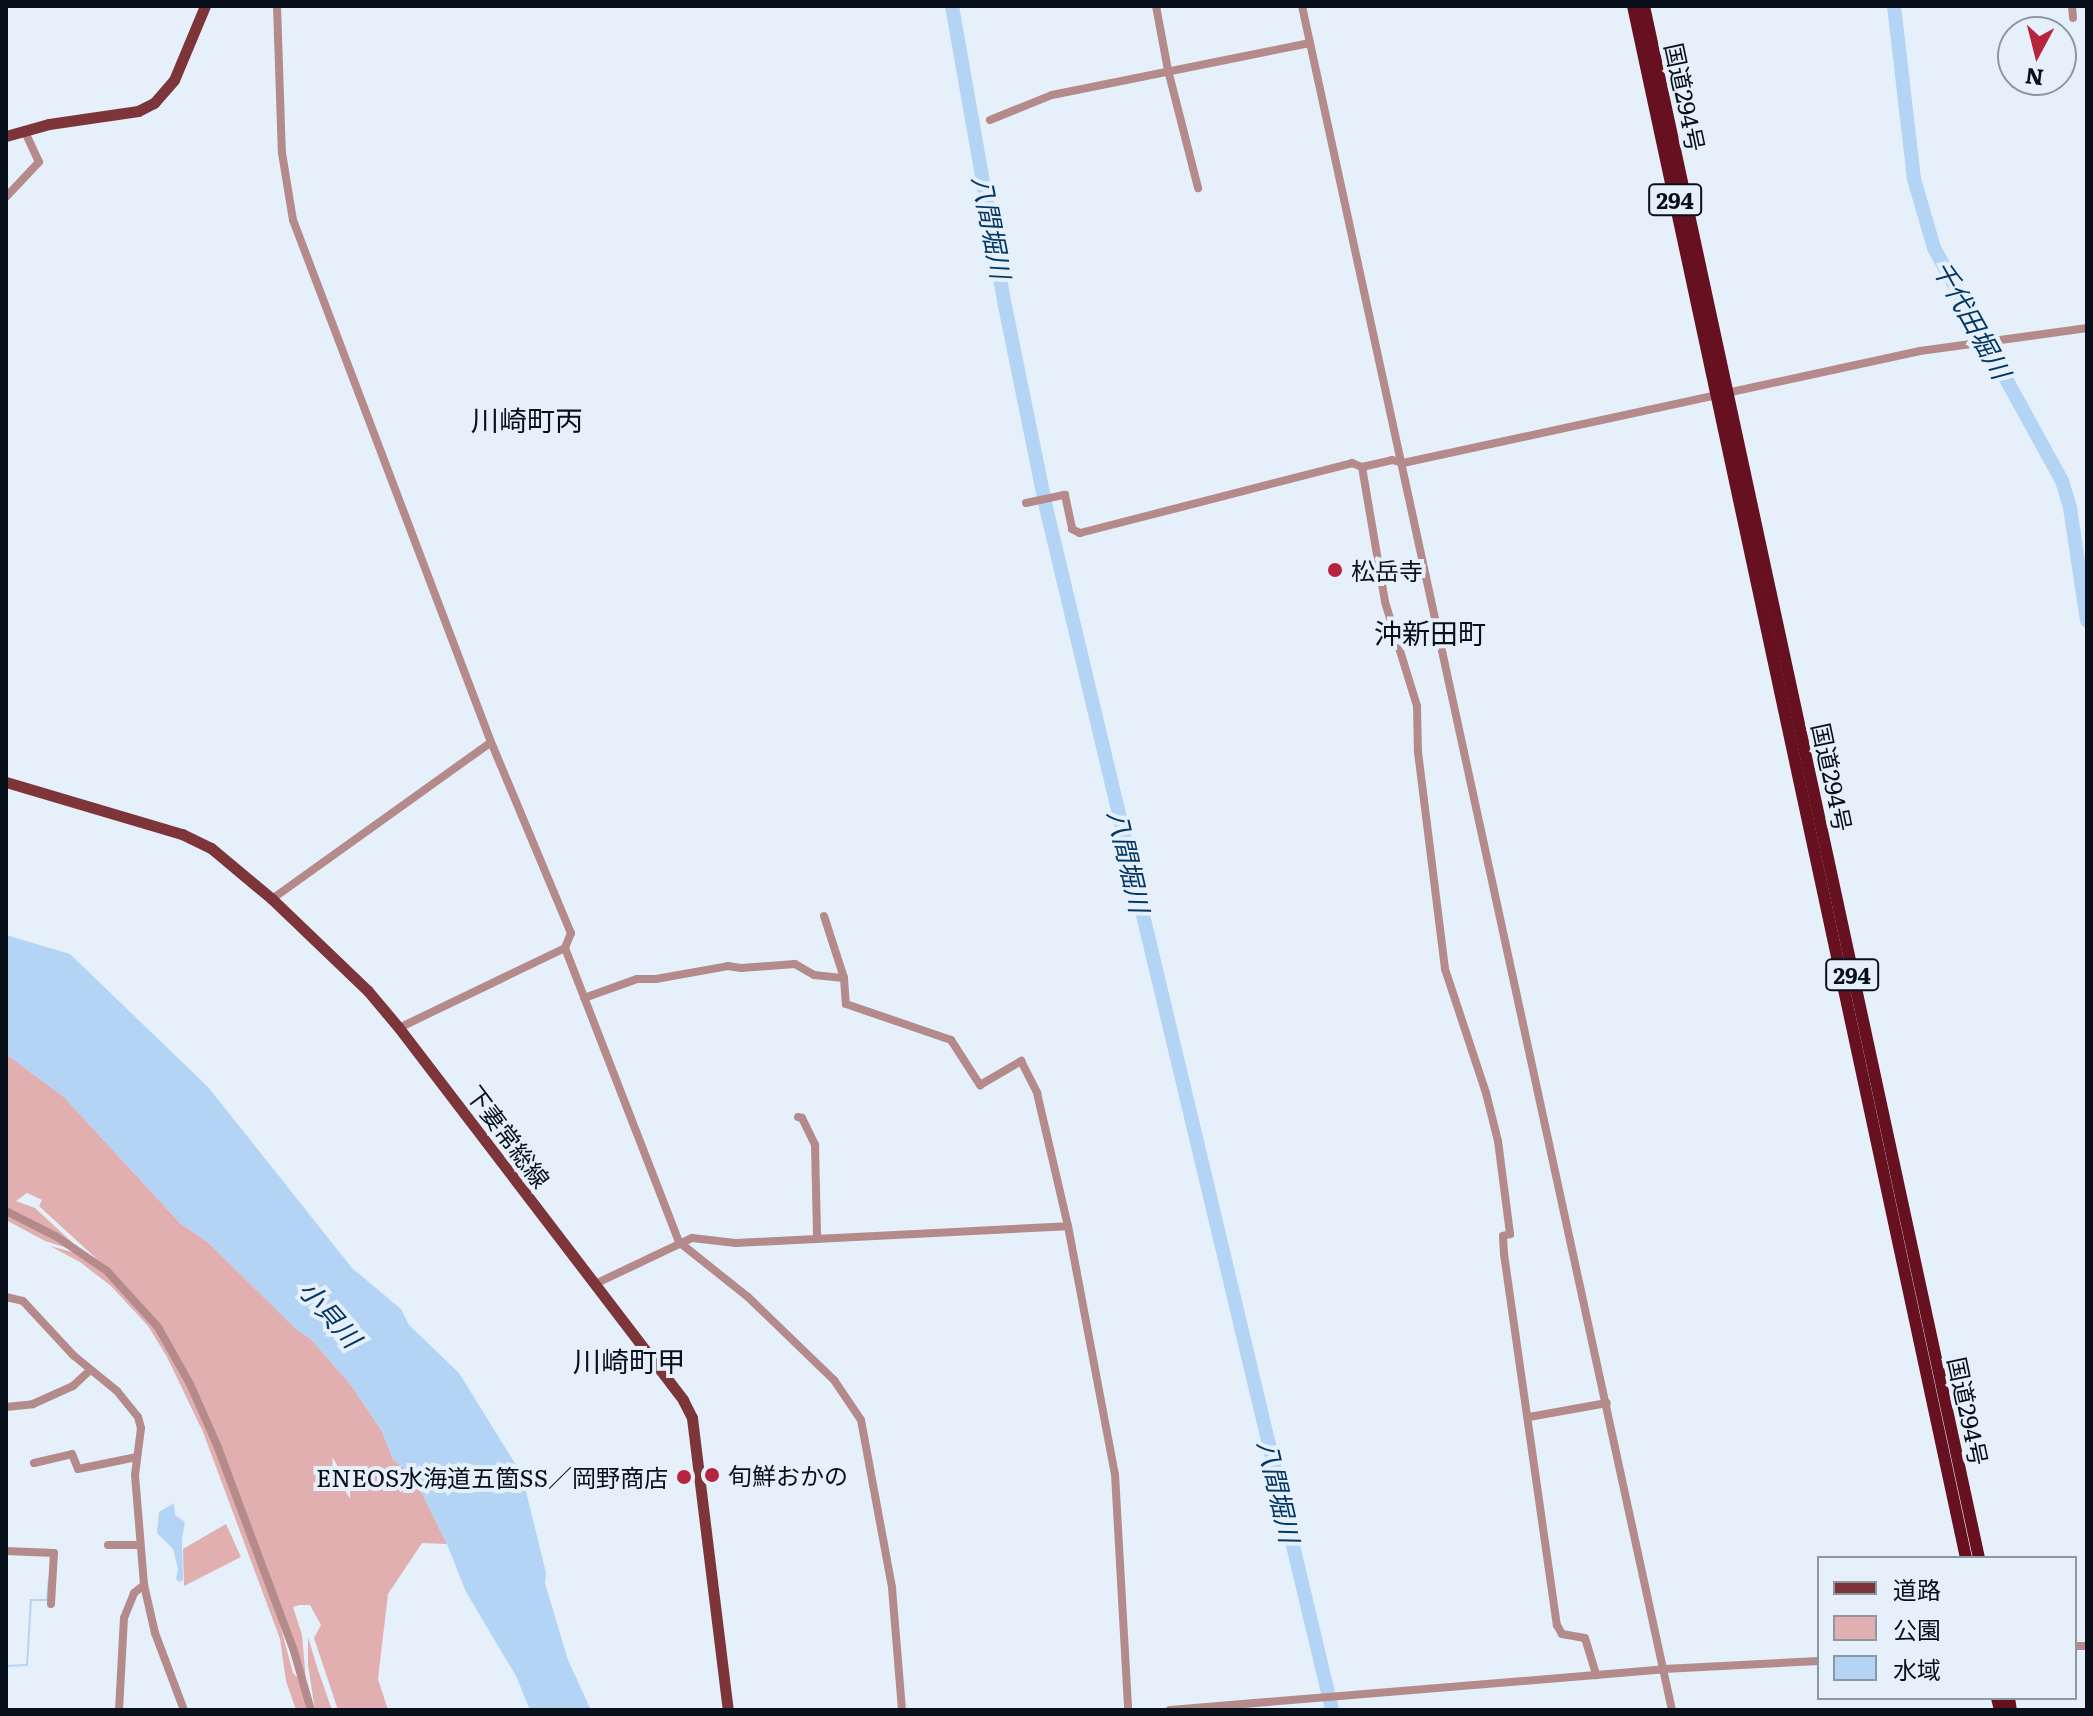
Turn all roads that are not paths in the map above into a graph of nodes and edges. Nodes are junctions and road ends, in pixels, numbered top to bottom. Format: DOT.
graph roads {
  1 [pos="205,6"];
  2 [pos="277,6"];
  3 [pos="1156,6"];
  4 [pos="1302,6"];
  5 [pos="1633,6"];
  6 [pos="1644,6"];
  7 [pos="1310,43"];
  8 [pos="1168,70"];
  9 [pos="990,120"];
  10 [pos="24,130"];
  11 [pos="6,136"];
  12 [pos="1198,188"];
  13 [pos="6,197"];
  14 [pos="2087,328"];
  15 [pos="1722,393"];
  16 [pos="1403,463"];
  17 [pos="1362,467"];
  18 [pos="1026,503"];
  19 [pos="491,742"];
  20 [pos="6,782"];
  21 [pos="272,899"];
  22 [pos="824,916"];
  23 [pos="565,948"];
  24 [pos="844,978"];
  25 [pos="584,998"];
  26 [pos="399,1028"];
  27 [pos="798,1117"];
  28 [pos="6,1211"];
  29 [pos="1068,1226"];
  30 [pos="817,1236"];
  31 [pos="679,1242"];
  32 [pos="595,1284"];
  33 [pos="6,1297"];
  34 [pos="90,1370"];
  35 [pos="1607,1403"];
  36 [pos="6,1407"];
  37 [pos="1529,1417"];
  38 [pos="137,1457"];
  39 [pos="34,1463"];
  40 [pos="108,1545"];
  41 [pos="139,1545"];
  42 [pos="6,1551"];
  43 [pos="1966,1556"];
  44 [pos="1979,1556"];
  45 [pos="144,1585"];
  46 [pos="51,1604"];
  47 [pos="1817,1661"];
  48 [pos="1664,1669"];
  49 [pos="1596,1675"];
  50 [pos="119,1710"];
  51 [pos="184,1710"];
  52 [pos="311,1710"];
  53 [pos="728,1710"];
  54 [pos="902,1710"];
  55 [pos="1128,1710"];
  56 [pos="1170,1710"];
  57 [pos="1672,1710"];
  1 -- 10 [label="main road"];
  2 -- 19 [label="street"];
  3 -- 8 [label="street"];
  4 -- 7 [label="street"];
  5 -- 15 [label="highway, 国道294号 / 294"];
  6 -- 15 [label="highway, 国道294号 / 294"];
  7 -- 8 [label="street"];
  7 -- 16 [label="street"];
  8 -- 9 [label="street"];
  8 -- 12 [label="street"];
  10 -- 11 [label="main road"];
  10 -- 13 [label="street"];
  14 -- 15 [label="street"];
  15 -- 16 [label="street"];
  15 -- 43 [label="highway, 国道294号 / 294"];
  15 -- 44 [label="highway, 国道294号 / 294"];
  16 -- 17 [label="street"];
  16 -- 35 [label="street"];
  17 -- 18 [label="street"];
  17 -- 37 [label="street"];
  19 -- 21 [label="street"];
  19 -- 23 [label="street"];
  20 -- 21 [label="main road, 下妻常総線"];
  21 -- 26 [label="main road, 下妻常総線"];
  22 -- 24 [label="street"];
  23 -- 25 [label="street"];
  23 -- 26 [label="street"];
  24 -- 25 [label="street"];
  24 -- 29 [label="street"];
  25 -- 31 [label="street"];
  26 -- 32 [label="main road, 下妻常総線"];
  27 -- 30 [label="street"];
  28 -- 52 [label="street"];
  29 -- 30 [label="street"];
  29 -- 55 [label="street"];
  30 -- 31 [label="street"];
  31 -- 32 [label="street"];
  31 -- 54 [label="street"];
  32 -- 53 [label="main road, 下妻常総線"];
  33 -- 34 [label="street"];
  34 -- 36 [label="street"];
  34 -- 38 [label="street"];
  35 -- 37 [label="street"];
  35 -- 48 [label="street"];
  37 -- 49 [label="street"];
  38 -- 39 [label="street"];
  38 -- 41 [label="street"];
  40 -- 41 [label="street"];
  41 -- 45 [label="street"];
  42 -- 46 [label="street"];
  45 -- 50 [label="street"];
  45 -- 51 [label="street"];
  47 -- 48 [label="street"];
  48 -- 49 [label="street"];
  48 -- 57 [label="street"];
  49 -- 56 [label="street"];
}
